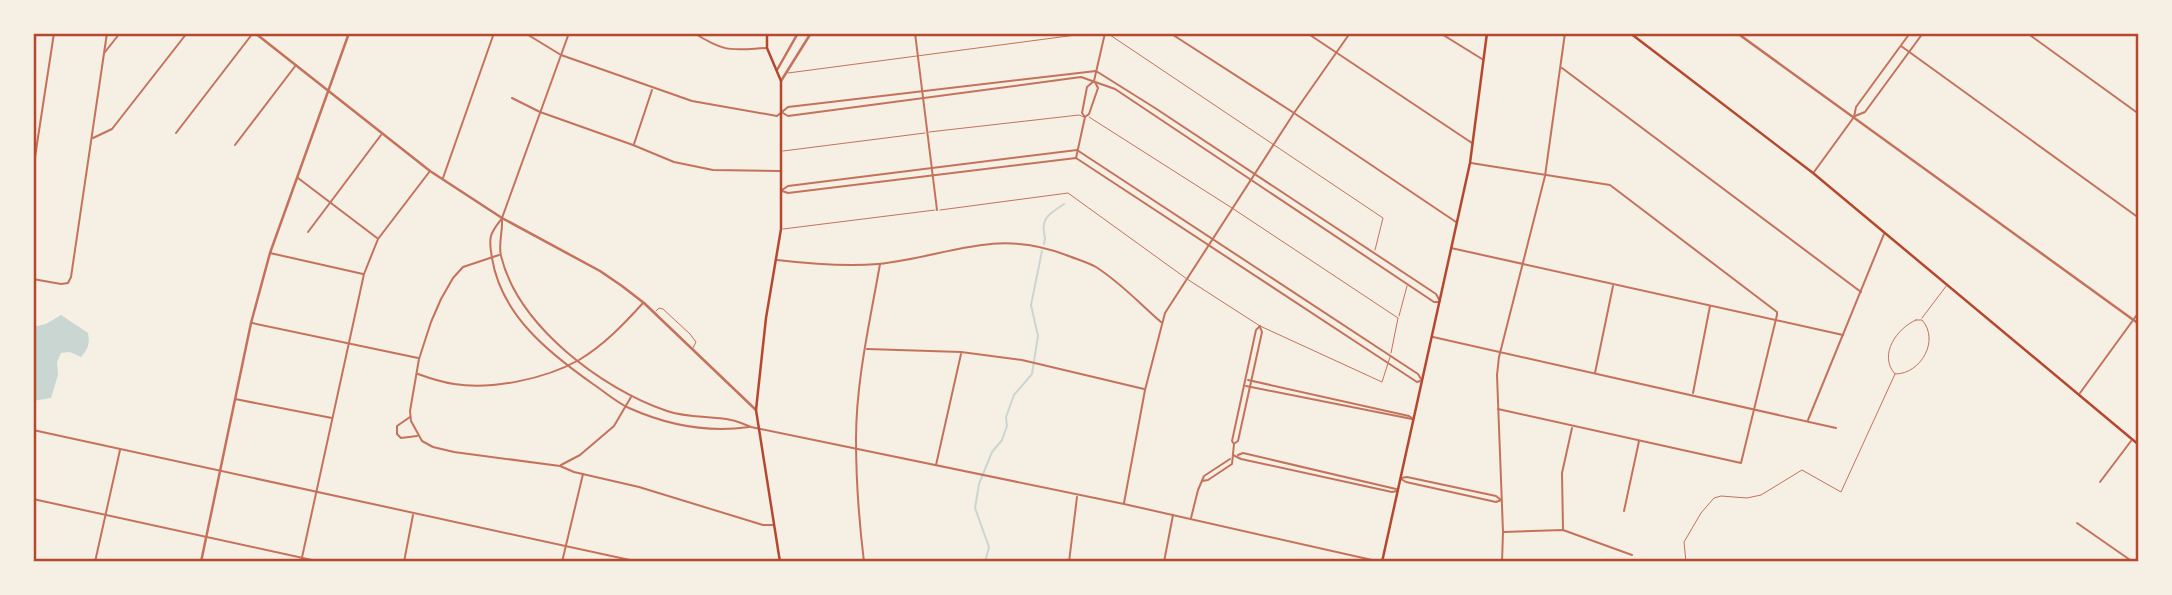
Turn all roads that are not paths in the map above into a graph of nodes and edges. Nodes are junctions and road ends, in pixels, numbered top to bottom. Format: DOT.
graph roads {
  1 [pos="54,33"];
  2 [pos="107,33"];
  3 [pos="120,33"];
  4 [pos="187,33"];
  5 [pos="254,33"];
  6 [pos="349,33"];
  7 [pos="494,33"];
  8 [pos="525,33"];
  9 [pos="569,33"];
  10 [pos="694,33"];
  11 [pos="767,33"];
  12 [pos="798,33"];
  13 [pos="811,33"];
  14 [pos="915,33"];
  15 [pos="1091,33"];
  16 [pos="1106,33"];
  17 [pos="1170,33"];
  18 [pos="1307,33"];
  19 [pos="1350,33"];
  20 [pos="1440,33"];
  21 [pos="1487,33"];
  22 [pos="1565,33"];
  23 [pos="1630,33"];
  24 [pos="1737,33"];
  25 [pos="1910,33"];
  26 [pos="1923,33"];
  27 [pos="2027,33"];
  28 [pos="1901,46"];
  29 [pos="767,48"];
  30 [pos="1337,53"];
  31 [pos="1910,53"];
  32 [pos="103,54"];
  33 [pos="561,55"];
  34 [pos="918,56"];
  35 [pos="784,58"];
  36 [pos="1483,60"];
  37 [pos="794,62"];
  38 [pos="296,65"];
  39 [pos="1560,67"];
  40 [pos="777,70"];
  41 [pos="1096,71"];
  42 [pos="788,73"];
  43 [pos="781,81"];
  44 [pos="1094,81"];
  45 [pos="652,88"];
  46 [pos="329,90"];
  47 [pos="922,91"];
  48 [pos="923,97"];
  49 [pos="512,98"];
  50 [pos="540,112"];
  51 [pos="782,112"];
  52 [pos="1294,113"];
  53 [pos="2139,114"];
  54 [pos="1085,117"];
  55 [pos="1854,117"];
  56 [pos="927,132"];
  57 [pos="176,133"];
  58 [pos="382,135"];
  59 [pos="91,139"];
  60 [pos="1473,143"];
  61 [pos="235,145"];
  62 [pos="633,145"];
  63 [pos="1274,145"];
  64 [pos="1077,150"];
  65 [pos="781,151"];
  66 [pos="1076,158"];
  67 [pos="1470,163"];
  68 [pos="932,168"];
  69 [pos="33,170"];
  70 [pos="430,171"];
  71 [pos="781,171"];
  72 [pos="1813,173"];
  73 [pos="933,174"];
  74 [pos="1255,175"];
  75 [pos="1545,176"];
  76 [pos="298,177"];
  77 [pos="443,179"];
  78 [pos="1252,179"];
  79 [pos="782,191"];
  80 [pos="331,203"];
  81 [pos="1232,208"];
  82 [pos="937,210"];
  83 [pos="502,218"];
  84 [pos="2139,218"];
  85 [pos="1457,223"];
  86 [pos="781,229"];
  87 [pos="308,232"];
  88 [pos="1885,232"];
  89 [pos="378,239"];
  90 [pos="1212,240"];
  91 [pos="1208,246"];
  92 [pos="1451,248"];
  93 [pos="1374,252"];
  94 [pos="270,253"];
  95 [pos="501,255"];
  96 [pos="492,257"];
  97 [pos="777,260"];
  98 [pos="880,264"];
  99 [pos="1523,264"];
  100 [pos="364,274"];
  101 [pos="1409,276"];
  102 [pos="33,279"];
  103 [pos="1186,279"];
  104 [pos="1407,283"];
  105 [pos="1614,284"];
  106 [pos="1948,284"];
  107 [pos="1861,292"];
  108 [pos="1440,302"];
  109 [pos="644,303"];
  110 [pos="1711,306"];
  111 [pos="2139,312"];
  112 [pos="655,313"];
  113 [pos="1398,318"];
  114 [pos="1776,320"];
  115 [pos="1922,320"];
  116 [pos="2133,320"];
  117 [pos="251,323"];
  118 [pos="1162,323"];
  119 [pos="2139,324"];
  120 [pos="1260,326"];
  121 [pos="1843,335"];
  122 [pos="1432,337"];
  123 [pos="349,343"];
  124 [pos="692,349"];
  125 [pos="865,349"];
  126 [pos="961,352"];
  127 [pos="1500,353"];
  128 [pos="1390,357"];
  129 [pos="419,359"];
  130 [pos="579,360"];
  131 [pos="1388,363"];
  132 [pos="568,365"];
  133 [pos="418,374"];
  134 [pos="1595,374"];
  135 [pos="1895,374"];
  136 [pos="1246,380"];
  137 [pos="1421,380"];
  138 [pos="1251,381"];
  139 [pos="1245,386"];
  140 [pos="1250,387"];
  141 [pos="1146,390"];
  142 [pos="1693,394"];
  143 [pos="2079,394"];
  144 [pos="631,396"];
  145 [pos="235,399"];
  146 [pos="625,406"];
  147 [pos="1498,409"];
  148 [pos="1754,409"];
  149 [pos="756,410"];
  150 [pos="411,416"];
  151 [pos="333,418"];
  152 [pos="1413,419"];
  153 [pos="1808,421"];
  154 [pos="1572,426"];
  155 [pos="751,427"];
  156 [pos="759,428"];
  157 [pos="1836,428"];
  158 [pos="33,430"];
  159 [pos="418,436"];
  160 [pos="1639,440"];
  161 [pos="2133,440"];
  162 [pos="1234,444"];
  163 [pos="2139,445"];
  164 [pos="120,449"];
  165 [pos="856,449"];
  166 [pos="1232,456"];
  167 [pos="1237,456"];
  168 [pos="560,466"];
  169 [pos="936,466"];
  170 [pos="220,471"];
  171 [pos="583,474"];
  172 [pos="1401,478"];
  173 [pos="1202,481"];
  174 [pos="2100,482"];
  175 [pos="1398,491"];
  176 [pos="317,492"];
  177 [pos="1077,495"];
  178 [pos="33,499"];
  179 [pos="1502,500"];
  180 [pos="1124,504"];
  181 [pos="1624,511"];
  182 [pos="413,513"];
  183 [pos="105,514"];
  184 [pos="1173,515"];
  185 [pos="1191,519"];
  186 [pos="2077,523"];
  187 [pos="774,524"];
  188 [pos="1563,530"];
  189 [pos="1503,532"];
  190 [pos="206,536"];
  191 [pos="566,545"];
  192 [pos="1632,555"];
  193 [pos="302,557"];
  194 [pos="95,562"];
  195 [pos="201,562"];
  196 [pos="300,562"];
  197 [pos="321,562"];
  198 [pos="404,562"];
  199 [pos="562,562"];
  200 [pos="639,562"];
  201 [pos="780,562"];
  202 [pos="864,562"];
  203 [pos="1069,562"];
  204 [pos="1164,562"];
  205 [pos="1381,562"];
  206 [pos="1502,562"];
  207 [pos="1685,562"];
  208 [pos="2133,562"];
  1 -- 69 [label="street"];
  2 -- 32 [label="street"];
  3 -- 32 [label="street"];
  4 -- 59 [label="street"];
  5 -- 38 [label="street"];
  5 -- 57 [label="street"];
  6 -- 46 [label="street"];
  7 -- 77 [label="street"];
  8 -- 33 [label="street"];
  9 -- 33 [label="street"];
  10 -- 29 [label="street"];
  11 -- 29 [label="main road"];
  12 -- 35 [label="street"];
  13 -- 37 [label="street"];
  14 -- 34 [label="street"];
  15 -- 34 [label="lane"];
  16 -- 41 [label="street"];
  16 -- 63 [label="lane"];
  17 -- 52 [label="street"];
  18 -- 30 [label="street"];
  19 -- 30 [label="street"];
  20 -- 36 [label="street"];
  21 -- 36 [label="main road"];
  22 -- 39 [label="street"];
  23 -- 72 [label="main road"];
  24 -- 55 [label="street"];
  25 -- 28 [label="street"];
  26 -- 31 [label="street"];
  27 -- 53 [label="street"];
  28 -- 31 [label="street"];
  28 -- 55 [label="street"];
  29 -- 40 [label="main road"];
  30 -- 52 [label="street"];
  30 -- 60 [label="street"];
  31 -- 55 [label="street"];
  31 -- 84 [label="street"];
  32 -- 59 [label="street"];
  33 -- 45 [label="street"];
  33 -- 50 [label="street"];
  34 -- 42 [label="lane"];
  34 -- 47 [label="street"];
  35 -- 37 [label="street"];
  35 -- 40 [label="street"];
  36 -- 60 [label="main road"];
  37 -- 42 [label="street"];
  38 -- 46 [label="street"];
  38 -- 61 [label="street"];
  39 -- 75 [label="street"];
  39 -- 107 [label="street"];
  40 -- 43 [label="main road"];
  41 -- 44 [label="street"];
  41 -- 47 [label="street"];
  41 -- 74 [label="street"];
  42 -- 43 [label="street"];
  43 -- 51 [label="main road"];
  44 -- 48 [label="street"];
  44 -- 54 [label="street"];
  44 -- 54 [label="street"];
  44 -- 78 [label="street"];
  45 -- 51 [label="street"];
  45 -- 62 [label="street"];
  46 -- 58 [label="street"];
  46 -- 76 [label="street"];
  47 -- 48 [label="street"];
  47 -- 51 [label="street"];
  48 -- 51 [label="street"];
  48 -- 56 [label="street"];
  49 -- 50 [label="street"];
  50 -- 62 [label="street"];
  50 -- 83 [label="street"];
  51 -- 65 [label="main road"];
  52 -- 63 [label="street"];
  52 -- 85 [label="street"];
  54 -- 56 [label="lane"];
  54 -- 64 [label="street"];
  54 -- 81 [label="lane"];
  55 -- 72 [label="street"];
  55 -- 116 [label="street"];
  56 -- 65 [label="lane"];
  56 -- 68 [label="street"];
  58 -- 70 [label="street"];
  58 -- 80 [label="street"];
  59 -- 102 [label="street"];
  60 -- 67 [label="main road"];
  62 -- 71 [label="street"];
  63 -- 74 [label="street"];
  63 -- 93 [label="lane"];
  64 -- 66 [label="street"];
  64 -- 68 [label="street"];
  64 -- 90 [label="street"];
  65 -- 71 [label="main road"];
  66 -- 73 [label="street"];
  66 -- 91 [label="street"];
  67 -- 75 [label="street"];
  67 -- 85 [label="main road"];
  68 -- 73 [label="street"];
  68 -- 79 [label="street"];
  70 -- 77 [label="street"];
  70 -- 89 [label="street"];
  71 -- 79 [label="main road"];
  72 -- 88 [label="main road"];
  73 -- 79 [label="street"];
  73 -- 82 [label="street"];
  74 -- 78 [label="street"];
  74 -- 93 [label="street"];
  75 -- 99 [label="street"];
  75 -- 114 [label="street"];
  76 -- 80 [label="street"];
  76 -- 94 [label="street"];
  77 -- 83 [label="street"];
  78 -- 81 [label="street"];
  78 -- 104 [label="street"];
  79 -- 86 [label="main road"];
  80 -- 87 [label="street"];
  80 -- 89 [label="street"];
  81 -- 90 [label="street"];
  81 -- 113 [label="lane"];
  82 -- 86 [label="lane"];
  82 -- 103 [label="lane"];
  83 -- 95 [label="street"];
  83 -- 96 [label="street"];
  83 -- 109 [label="street"];
  85 -- 92 [label="main road"];
  86 -- 97 [label="main road"];
  88 -- 106 [label="main road"];
  88 -- 107 [label="street"];
  89 -- 100 [label="street"];
  90 -- 91 [label="street"];
  90 -- 128 [label="street"];
  91 -- 103 [label="street"];
  91 -- 131 [label="street"];
  92 -- 99 [label="street"];
  92 -- 108 [label="main road"];
  93 -- 101 [label="street"];
  94 -- 100 [label="street"];
  94 -- 117 [label="street"];
  95 -- 96 [label="street"];
  95 -- 130 [label="street"];
  96 -- 129 [label="street"];
  96 -- 132 [label="street"];
  97 -- 98 [label="street"];
  97 -- 149 [label="main road"];
  98 -- 118 [label="street"];
  98 -- 125 [label="street"];
  99 -- 105 [label="street"];
  99 -- 127 [label="street"];
  100 -- 123 [label="street"];
  101 -- 104 [label="lane"];
  101 -- 108 [label="street"];
  103 -- 118 [label="street"];
  103 -- 120 [label="lane"];
  104 -- 108 [label="street"];
  104 -- 113 [label="lane"];
  105 -- 110 [label="street"];
  105 -- 134 [label="street"];
  106 -- 115 [label="lane"];
  106 -- 143 [label="main road"];
  107 -- 121 [label="street"];
  108 -- 122 [label="main road"];
  109 -- 112 [label="street"];
  109 -- 130 [label="street"];
  110 -- 114 [label="street"];
  110 -- 142 [label="street"];
  111 -- 116 [label="street"];
  112 -- 124 [label="street"];
  112 -- 124 [label="lane"];
  113 -- 128 [label="lane"];
  114 -- 121 [label="street"];
  114 -- 148 [label="street"];
  115 -- 135 [label="lane"];
  115 -- 135 [label="lane"];
  116 -- 119 [label="street"];
  116 -- 143 [label="street"];
  117 -- 123 [label="street"];
  117 -- 145 [label="street"];
  118 -- 141 [label="street"];
  120 -- 131 [label="lane"];
  120 -- 136 [label="street"];
  120 -- 138 [label="street"];
  121 -- 153 [label="street"];
  122 -- 127 [label="street"];
  122 -- 137 [label="main road"];
  123 -- 129 [label="street"];
  123 -- 151 [label="street"];
  124 -- 149 [label="street"];
  125 -- 126 [label="street"];
  125 -- 165 [label="street"];
  126 -- 141 [label="street"];
  126 -- 169 [label="street"];
  127 -- 134 [label="street"];
  127 -- 147 [label="street"];
  128 -- 131 [label="lane"];
  128 -- 137 [label="street"];
  129 -- 133 [label="street"];
  130 -- 132 [label="street"];
  130 -- 144 [label="street"];
  131 -- 137 [label="street"];
  132 -- 133 [label="street"];
  132 -- 146 [label="street"];
  133 -- 150 [label="street"];
  134 -- 142 [label="street"];
  135 -- 207 [label="lane"];
  136 -- 138 [label="street"];
  136 -- 139 [label="street"];
  137 -- 152 [label="main road"];
  138 -- 140 [label="street"];
  138 -- 152 [label="street"];
  139 -- 140 [label="street"];
  139 -- 162 [label="street"];
  140 -- 152 [label="street"];
  140 -- 162 [label="street"];
  141 -- 180 [label="street"];
  142 -- 148 [label="street"];
  143 -- 161 [label="main road"];
  144 -- 146 [label="street"];
  144 -- 155 [label="street"];
  145 -- 151 [label="street"];
  145 -- 170 [label="street"];
  146 -- 155 [label="street"];
  146 -- 168 [label="street"];
  147 -- 154 [label="street"];
  147 -- 179 [label="street"];
  148 -- 153 [label="street"];
  148 -- 160 [label="street"];
  149 -- 156 [label="main road"];
  150 -- 159 [label="street"];
  150 -- 159 [label="street"];
  151 -- 176 [label="street"];
  152 -- 172 [label="main road"];
  153 -- 157 [label="street"];
  154 -- 160 [label="street"];
  154 -- 188 [label="street"];
  155 -- 156 [label="street"];
  156 -- 165 [label="street"];
  156 -- 187 [label="main road"];
  158 -- 164 [label="street"];
  159 -- 168 [label="street"];
  160 -- 181 [label="street"];
  161 -- 163 [label="main road"];
  161 -- 174 [label="street"];
  162 -- 166 [label="street"];
  164 -- 170 [label="street"];
  164 -- 183 [label="street"];
  165 -- 169 [label="street"];
  165 -- 202 [label="street"];
  166 -- 167 [label="street"];
  166 -- 173 [label="street"];
  166 -- 173 [label="street"];
  167 -- 175 [label="street"];
  167 -- 175 [label="street"];
  168 -- 171 [label="street"];
  169 -- 177 [label="street"];
  170 -- 176 [label="street"];
  170 -- 190 [label="street"];
  171 -- 187 [label="street"];
  171 -- 191 [label="street"];
  172 -- 175 [label="main road"];
  172 -- 179 [label="street"];
  173 -- 185 [label="street"];
  175 -- 205 [label="main road"];
  176 -- 182 [label="street"];
  176 -- 193 [label="street"];
  177 -- 180 [label="street"];
  177 -- 203 [label="street"];
  178 -- 183 [label="street"];
  179 -- 189 [label="street"];
  180 -- 184 [label="street"];
  182 -- 191 [label="street"];
  182 -- 198 [label="street"];
  183 -- 190 [label="street"];
  183 -- 194 [label="street"];
  184 -- 185 [label="street"];
  184 -- 204 [label="street"];
  185 -- 205 [label="street"];
  186 -- 208 [label="street"];
  187 -- 201 [label="main road"];
  188 -- 189 [label="street"];
  188 -- 192 [label="street"];
  189 -- 206 [label="street"];
  190 -- 193 [label="street"];
  190 -- 195 [label="street"];
  191 -- 199 [label="street"];
  191 -- 200 [label="street"];
  193 -- 196 [label="street"];
  193 -- 197 [label="street"];
}
